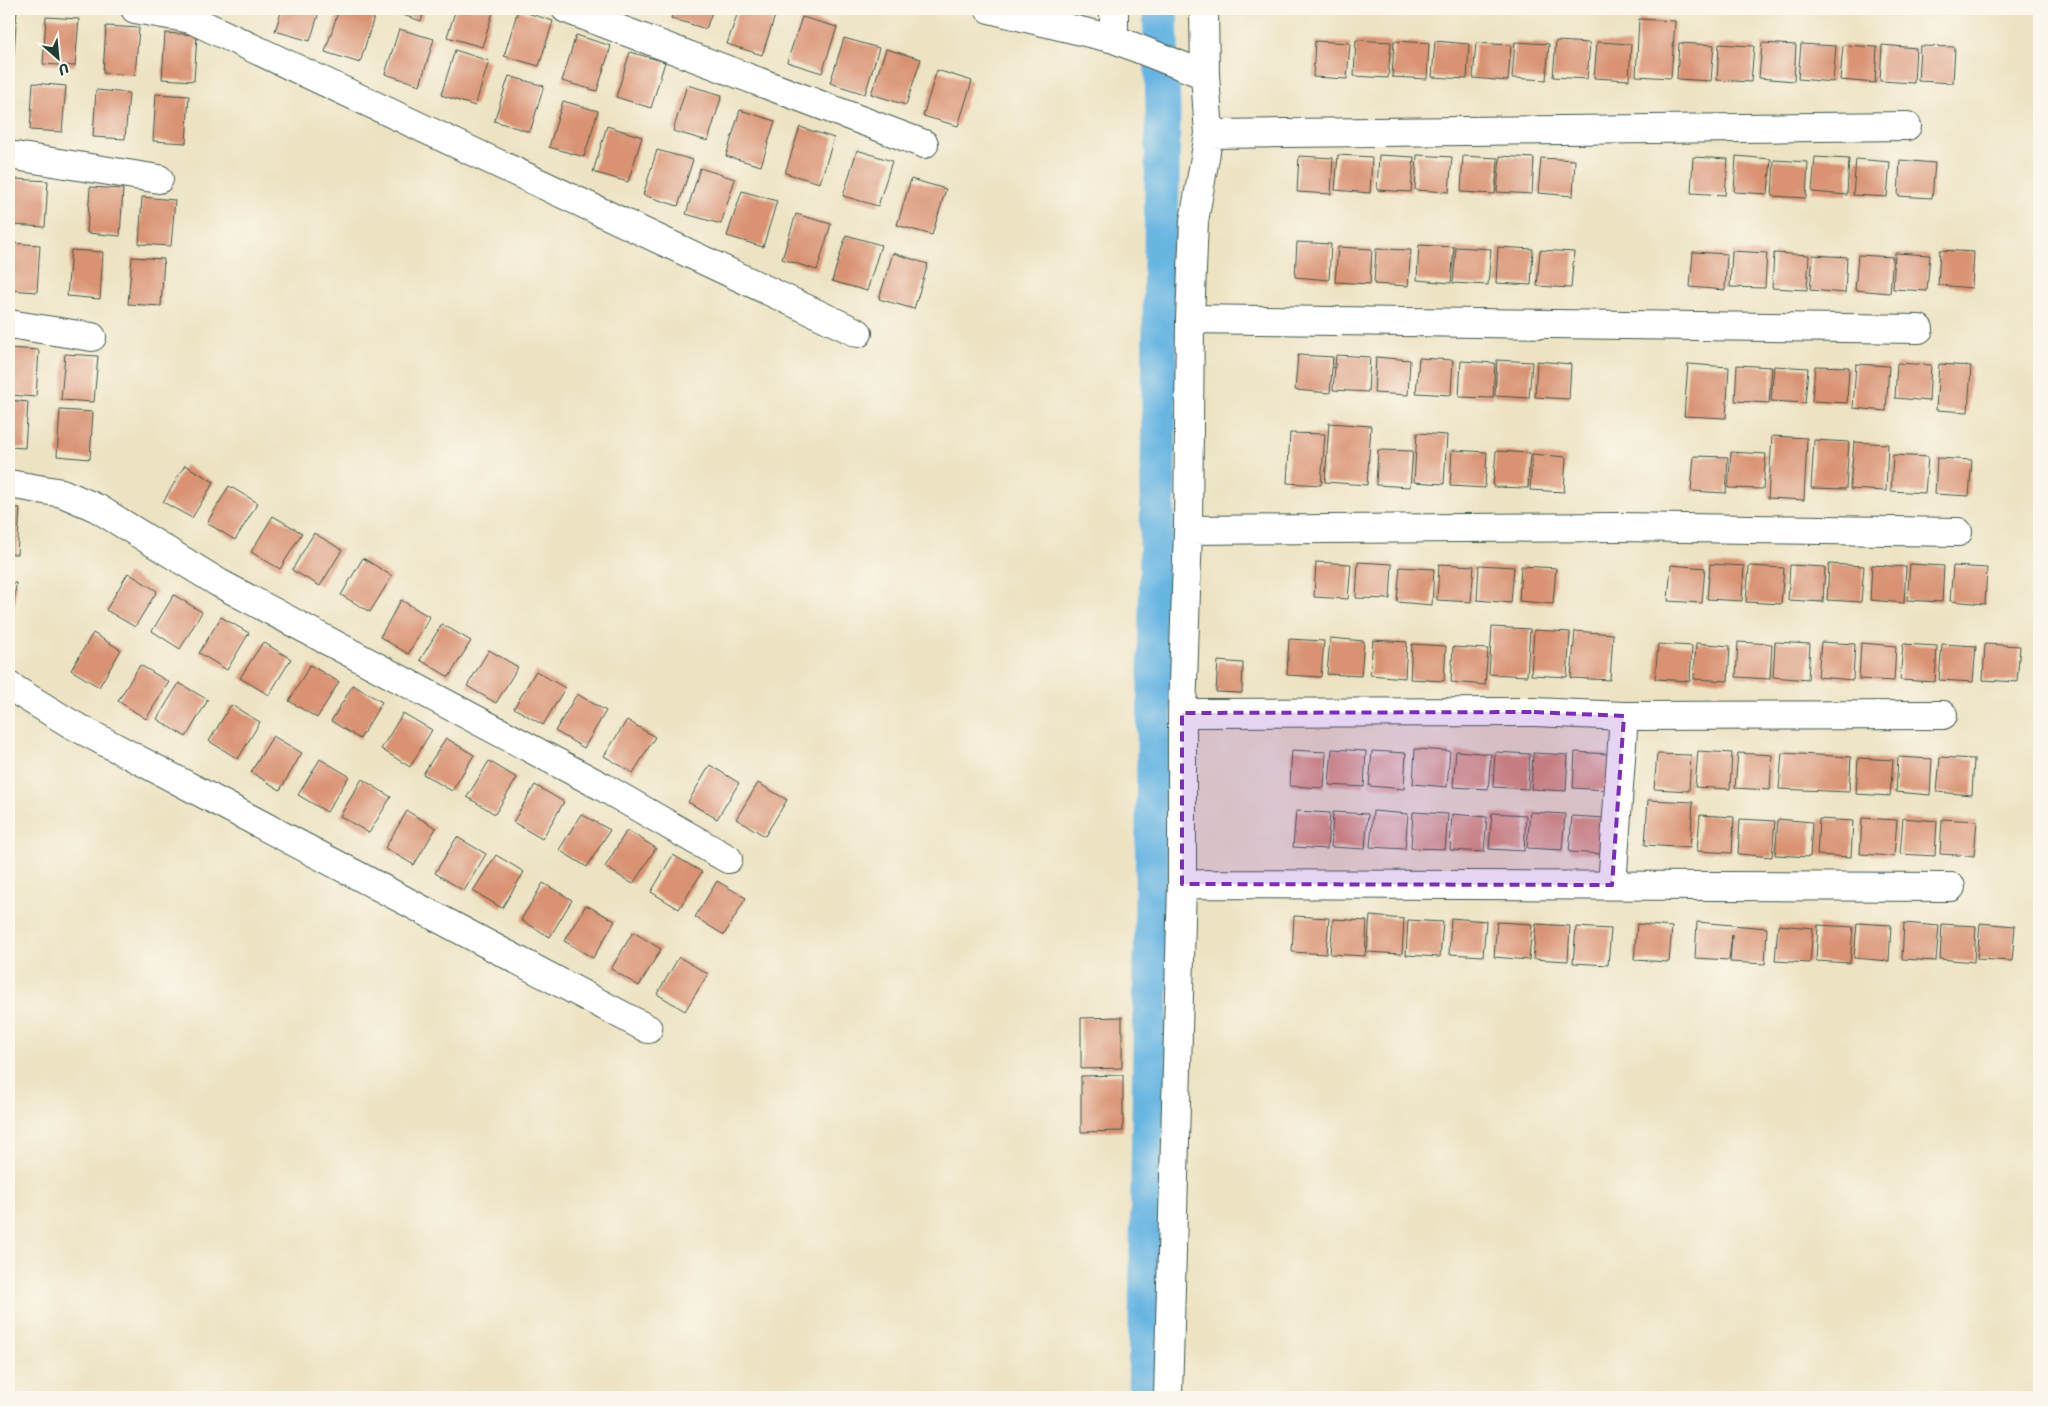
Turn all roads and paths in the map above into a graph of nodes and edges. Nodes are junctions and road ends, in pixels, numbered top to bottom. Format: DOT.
graph roads {
  1 [pos="135,9"];
  2 [pos="566,9"];
  3 [pos="989,9"];
  4 [pos="1114,9"];
  5 [pos="1204,9"];
  6 [pos="1114,39"];
  7 [pos="1205,75"];
  8 [pos="1908,126"];
  9 [pos="1209,134"];
  10 [pos="924,144"];
  11 [pos="9,155"];
  12 [pos="159,179"];
  13 [pos="1190,319"];
  14 [pos="9,324"];
  15 [pos="1919,329"];
  16 [pos="858,332"];
  17 [pos="92,337"];
  18 [pos="9,484"];
  19 [pos="1188,530"];
  20 [pos="1958,532"];
  21 [pos="9,686"];
  22 [pos="1182,713"];
  23 [pos="1943,715"];
  24 [pos="1624,716"];
  25 [pos="728,859"];
  26 [pos="1182,884"];
  27 [pos="1612,886"];
  28 [pos="1951,887"];
  29 [pos="648,1029"];
  30 [pos="1168,1397"];
  1 -- 16 [label="street"];
  2 -- 10 [label="street"];
  3 -- 6 [label="street"];
  4 -- 6 [label="street"];
  5 -- 7 [label="street"];
  6 -- 7 [label="street"];
  7 -- 9 [label="street"];
  8 -- 9 [label="street"];
  9 -- 13 [label="street"];
  11 -- 12 [label="street"];
  13 -- 15 [label="street"];
  13 -- 19 [label="street"];
  14 -- 17 [label="street"];
  18 -- 25 [label="street"];
  19 -- 20 [label="street"];
  19 -- 22 [label="street"];
  21 -- 29 [label="street"];
  22 -- 24 [label="street"];
  22 -- 26 [label="street"];
  23 -- 24 [label="street"];
  24 -- 27 [label="street"];
  26 -- 27 [label="street"];
  26 -- 30 [label="street"];
  27 -- 28 [label="street"];
}
